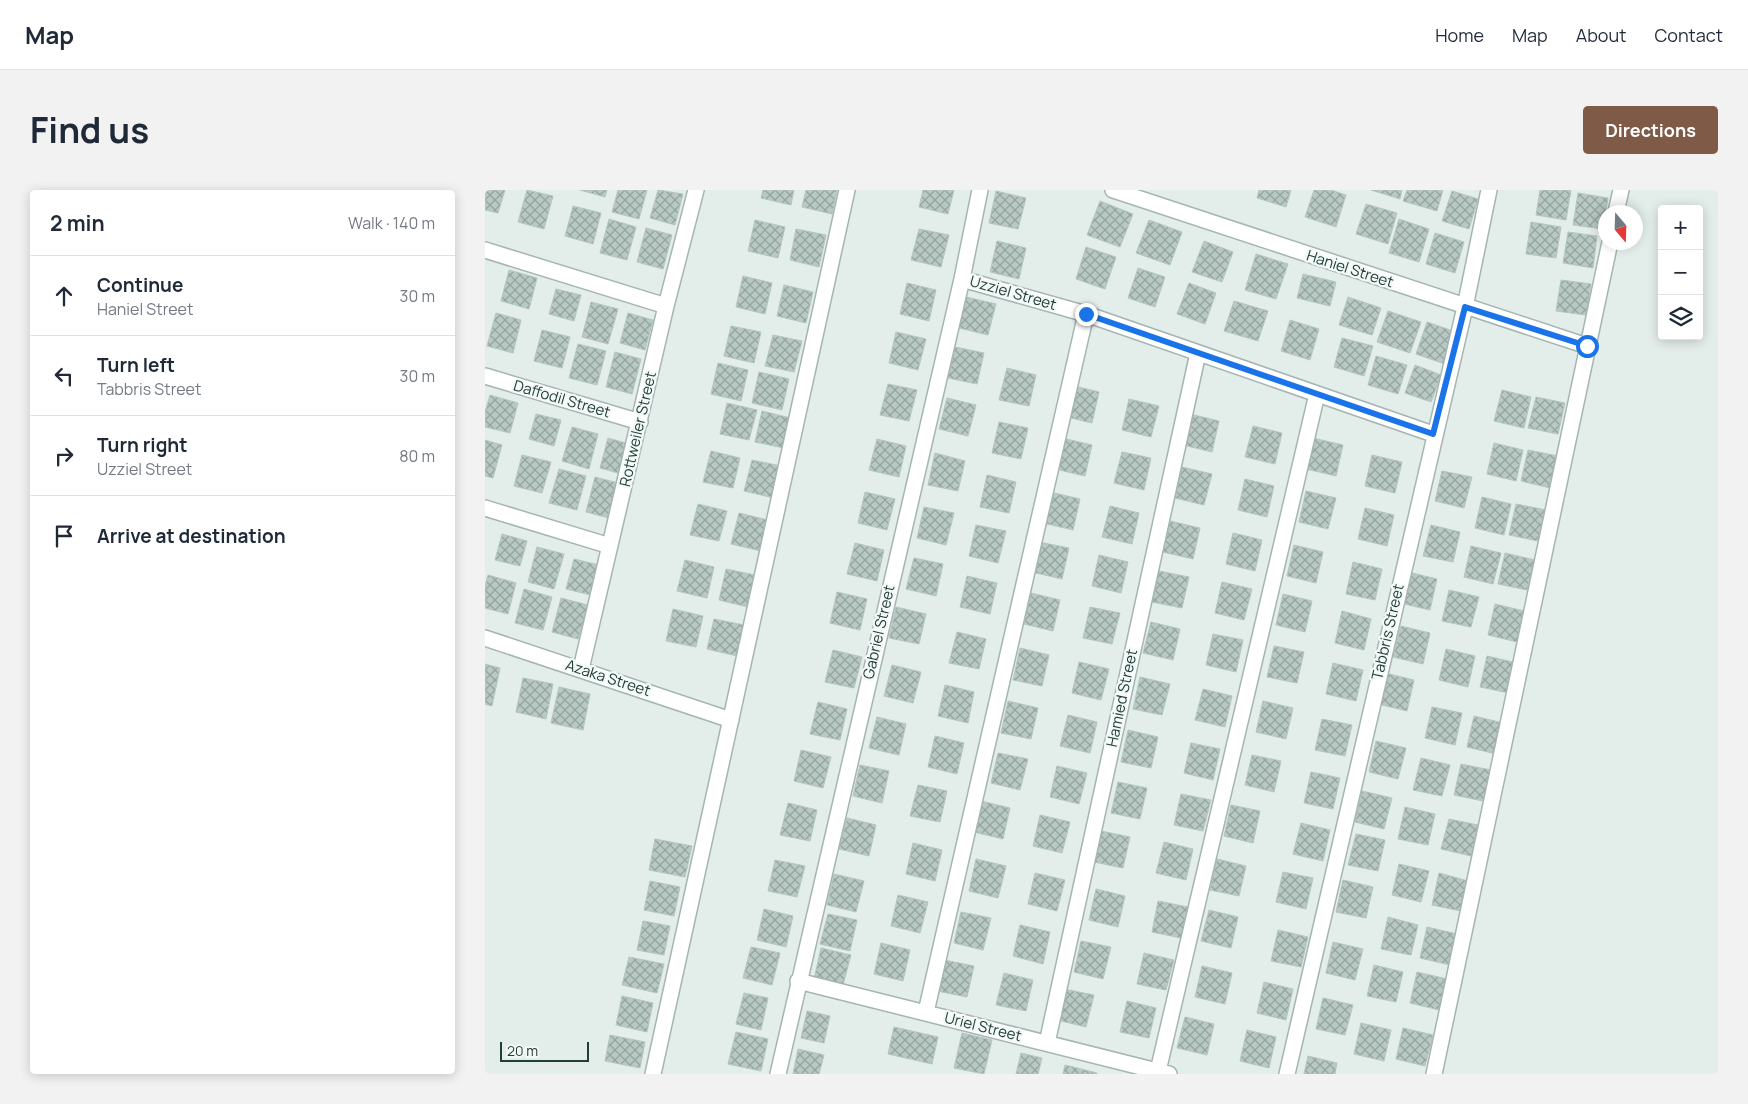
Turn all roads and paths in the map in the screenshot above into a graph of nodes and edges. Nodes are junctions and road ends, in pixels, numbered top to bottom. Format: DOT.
graph roads {
  1 [pos="695,190"];
  2 [pos="847,190"];
  3 [pos="980,190"];
  4 [pos="1113,190"];
  5 [pos="1489,190"];
  6 [pos="1621,190"];
  7 [pos="1618,205"];
  8 [pos="485,250"];
  9 [pos="1608,250"];
  10 [pos="962,279"];
  11 [pos="666,306"];
  12 [pos="1465,307"];
  13 [pos="1086,314"];
  14 [pos="1587,346"];
  15 [pos="1198,353"];
  16 [pos="485,376"];
  17 [pos="1317,394"];
  18 [pos="640,422"];
  19 [pos="1433,434"];
  20 [pos="485,508"];
  21 [pos="610,546"];
  22 [pos="485,638"];
  23 [pos="581,669"];
  24 [pos="731,720"];
  25 [pos="798,981"];
  26 [pos="926,1012"];
  27 [pos="1047,1043"];
  28 [pos="1164,1073"];
  29 [pos="653,1074"];
  30 [pos="777,1074"];
  31 [pos="1287,1074"];
  32 [pos="1434,1074"];
  1 -- 11 [label="street, Rottweiler Street"];
  2 -- 24 [label="street"];
  3 -- 10 [label="street, Gabriel Street"];
  4 -- 12 [label="street, Haniel Street"];
  5 -- 12 [label="street, Tabbris Street"];
  6 -- 7 [label="street"];
  8 -- 11 [label="street"];
  9 -- 14 [label="street"];
  10 -- 13 [label="street, Uzziel Street"];
  10 -- 25 [label="street, Gabriel Street"];
  11 -- 18 [label="street, Rottweiler Street"];
  12 -- 14 [label="street, Haniel Street"];
  12 -- 19 [label="street, Tabbris Street"];
  13 -- 15 [label="street, Uzziel Street"];
  13 -- 26 [label="street"];
  14 -- 32 [label="street"];
  15 -- 17 [label="street, Uzziel Street"];
  15 -- 27 [label="street, Hamied Street"];
  16 -- 18 [label="street, Daffodil Street"];
  17 -- 19 [label="street, Uzziel Street"];
  17 -- 28 [label="street"];
  18 -- 21 [label="street, Rottweiler Street"];
  19 -- 31 [label="street, Tabbris Street"];
  20 -- 21 [label="street"];
  21 -- 23 [label="street, Rottweiler Street"];
  22 -- 23 [label="street, Azaka Street"];
  23 -- 24 [label="street, Azaka Street"];
  24 -- 29 [label="street"];
  25 -- 26 [label="street, Uriel Street"];
  25 -- 30 [label="street, Gabriel Street"];
  26 -- 27 [label="street, Uriel Street"];
  27 -- 28 [label="street, Uriel Street"];
}
